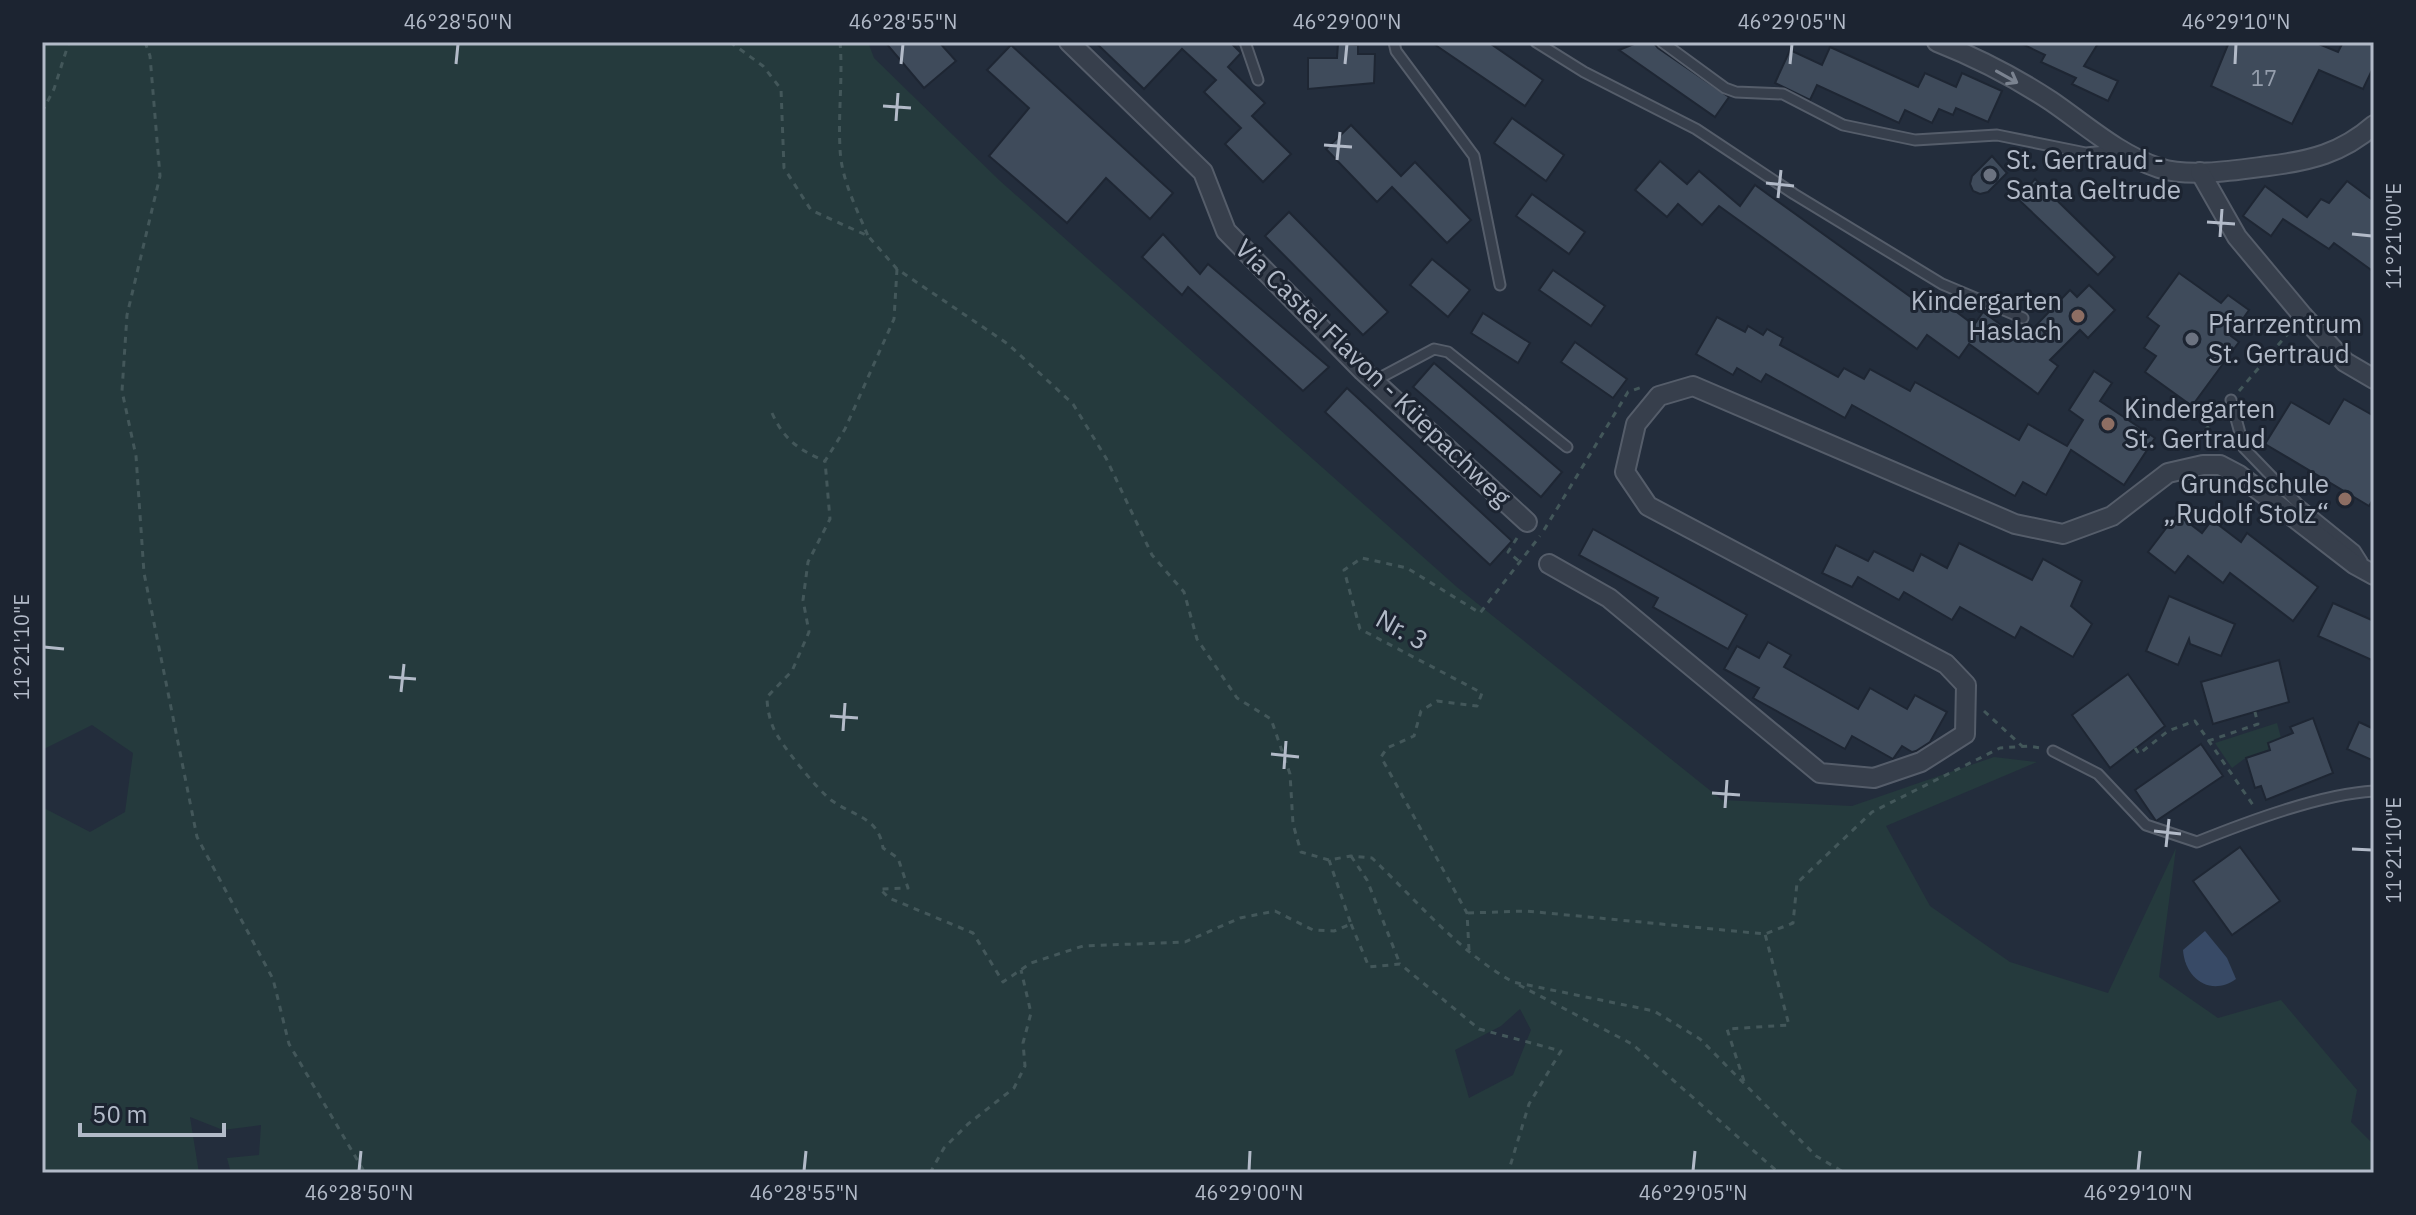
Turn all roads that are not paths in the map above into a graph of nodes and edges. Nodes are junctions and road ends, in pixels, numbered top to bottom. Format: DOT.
graph roads {
  1 [pos="1069,42"];
  2 [pos="1245,42"];
  3 [pos="1394,42"];
  4 [pos="1536,42"];
  5 [pos="1662,42"];
  6 [pos="1937,42"];
  7 [pos="1258,80"];
  8 [pos="2374,125"];
  9 [pos="2119,150"];
  10 [pos="2200,172"];
  11 [pos="1500,285"];
  12 [pos="2023,318"];
  13 [pos="2374,379"];
  14 [pos="1374,381"];
  15 [pos="2231,400"];
  16 [pos="1567,447"];
  17 [pos="1527,522"];
  18 [pos="1549,564"];
  19 [pos="2366,571"];
  20 [pos="2053,751"];
  21 [pos="2374,791"];
  1 -- 14 [label="street, Via Castel Flavon - Küepachweg"];
  2 -- 7 [label="lane"];
  3 -- 11 [label="lane"];
  4 -- 12 [label="lane"];
  5 -- 9 [label="lane"];
  6 -- 9 [label="street, one-way"];
  8 -- 10 [label="street"];
  9 -- 10 [label="street"];
  10 -- 13 [label="street"];
  14 -- 16 [label="lane"];
  14 -- 17 [label="street, Via Castel Flavon - Küepachweg"];
  15 -- 19 [label="lane"];
  18 -- 19 [label="street"];
  20 -- 21 [label="lane"];
}
